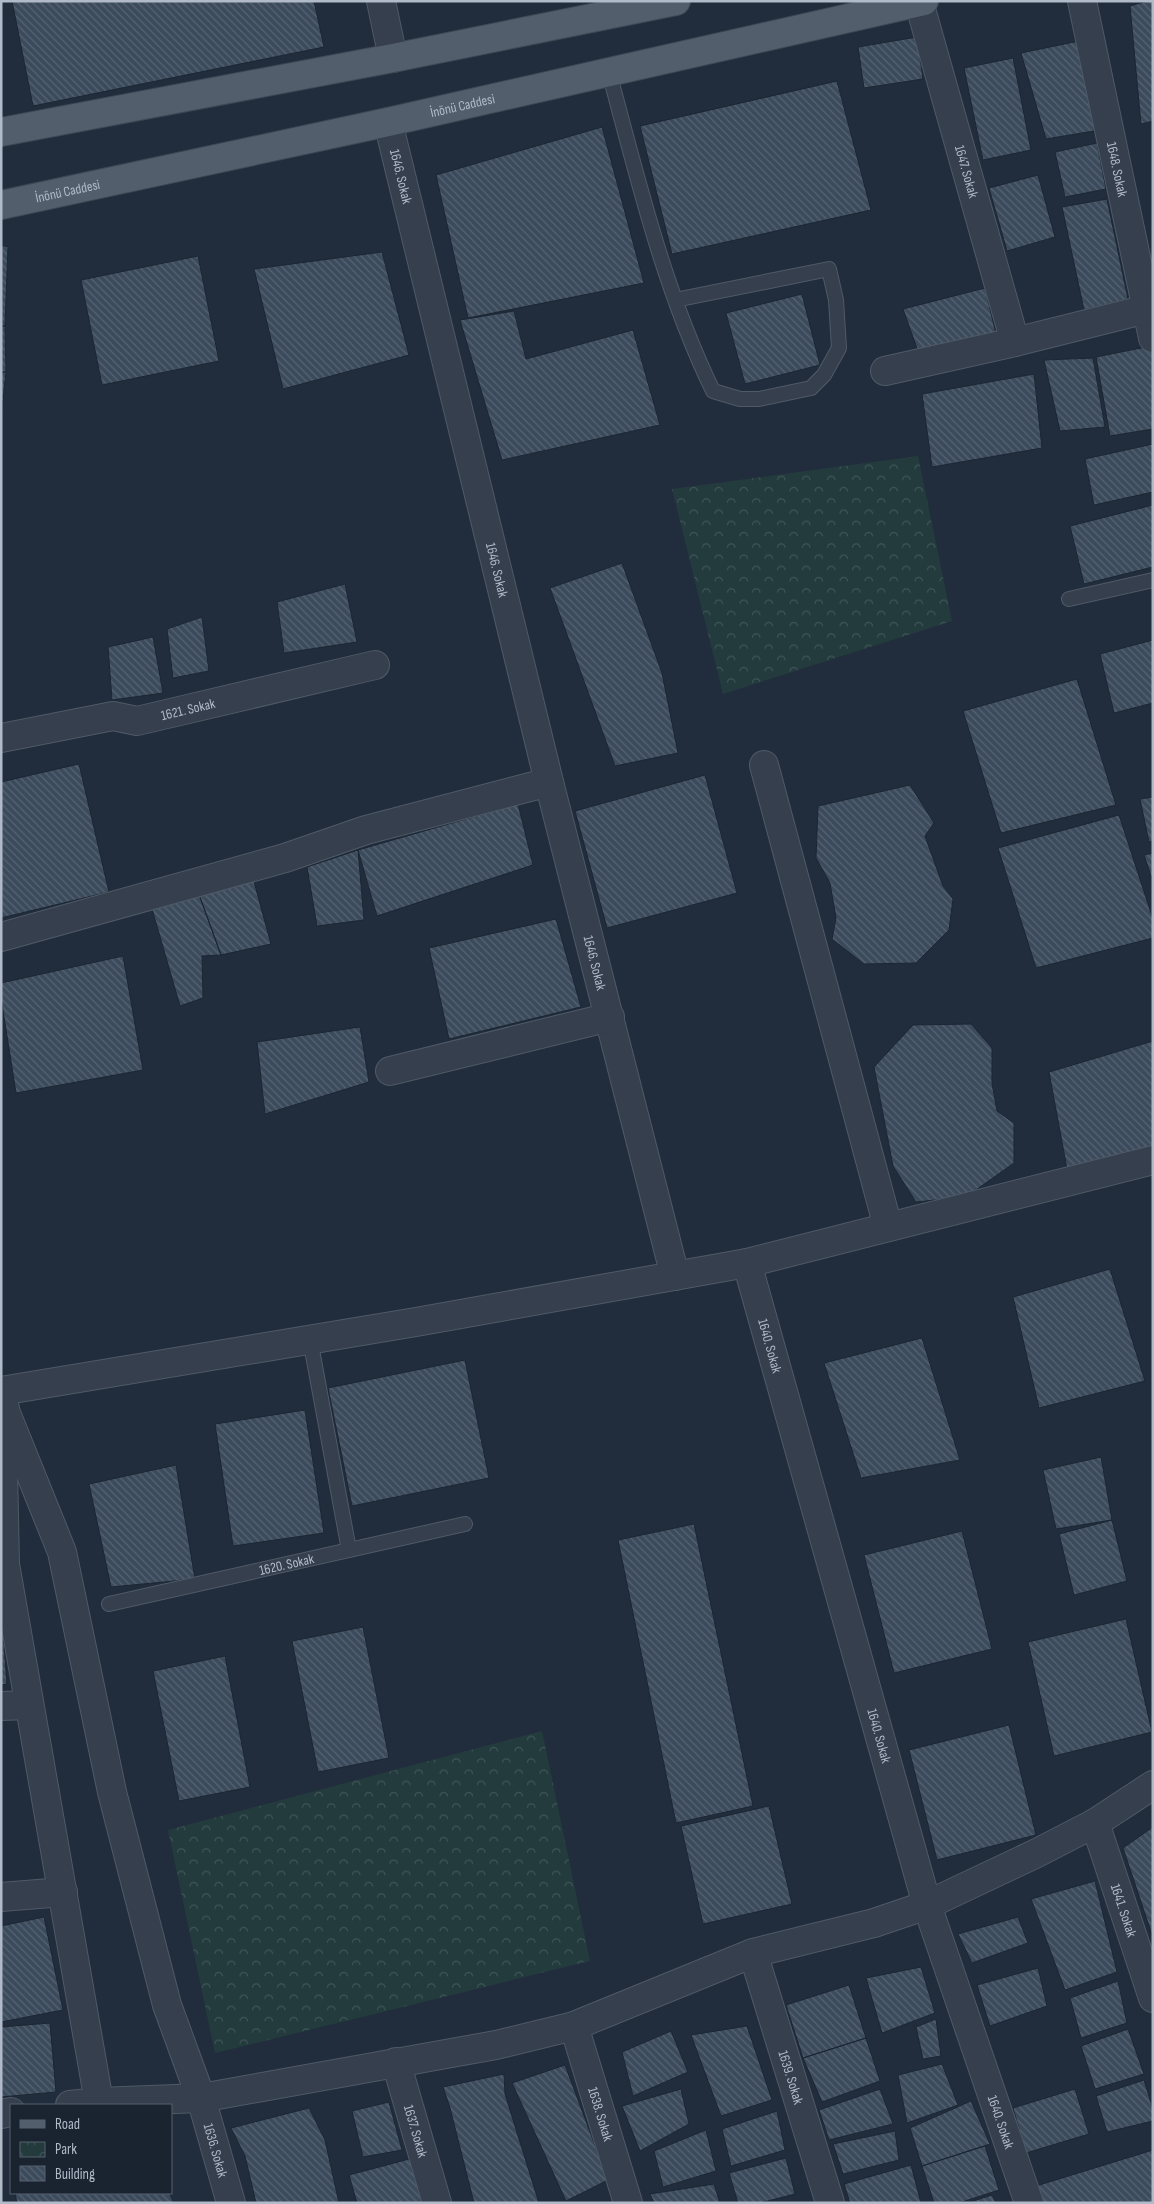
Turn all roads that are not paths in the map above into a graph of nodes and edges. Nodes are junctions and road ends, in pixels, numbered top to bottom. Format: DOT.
graph roads {
  1 [pos="381,1"];
  2 [pos="676,1"];
  3 [pos="1082,1"];
  4 [pos="921,2"];
  5 [pos="393,58"];
  6 [pos="609,72"];
  7 [pos="388,122"];
  8 [pos="1,132"];
  9 [pos="1,205"];
  10 [pos="676,300"];
  11 [pos="1147,310"];
  12 [pos="1153,338"];
  13 [pos="1015,342"];
  14 [pos="885,371"];
  15 [pos="1153,580"];
  16 [pos="1069,599"];
  17 [pos="375,665"];
  18 [pos="1,738"];
  19 [pos="764,765"];
  20 [pos="549,782"];
  21 [pos="1,937"];
  22 [pos="610,1017"];
  23 [pos="390,1071"];
  24 [pos="1153,1160"];
  25 [pos="888,1227"];
  26 [pos="747,1263"];
  27 [pos="675,1276"];
  28 [pos="310,1339"];
  29 [pos="1,1391"];
  30 [pos="3,1517"];
  31 [pos="465,1524"];
  32 [pos="349,1550"];
  33 [pos="109,1604"];
  34 [pos="30,1704"];
  35 [pos="1,1706"];
  36 [pos="1153,1785"];
  37 [pos="1096,1823"];
  38 [pos="62,1892"];
  39 [pos="1,1897"];
  40 [pos="927,1905"];
  41 [pos="753,1953"];
  42 [pos="1153,1998"];
  43 [pos="574,2026"];
  44 [pos="396,2062"];
  45 [pos="201,2098"];
  46 [pos="100,2102"];
  47 [pos="80,2104"];
  48 [pos="231,2203"];
  49 [pos="437,2203"];
  50 [pos="628,2203"];
  51 [pos="830,2203"];
  52 [pos="1029,2203"];
  1 -- 5 [label="street"];
  2 -- 5 [label="main road"];
  3 -- 11 [label="street, 1648. Sokak"];
  4 -- 6 [label="main road, İnönü Caddesi"];
  4 -- 13 [label="street, 1647. Sokak"];
  5 -- 8 [label="main road"];
  6 -- 7 [label="main road, İnönü Caddesi"];
  6 -- 10 [label="lane"];
  7 -- 9 [label="main road, İnönü Caddesi"];
  7 -- 20 [label="street, 1646. Sokak"];
  10 -- 10 [label="lane"];
  11 -- 12 [label="street, 1648. Sokak"];
  11 -- 13 [label="street"];
  13 -- 14 [label="street"];
  15 -- 16 [label="lane"];
  17 -- 18 [label="street, 1621. Sokak"];
  19 -- 25 [label="street"];
  20 -- 21 [label="street"];
  20 -- 22 [label="street, 1646. Sokak"];
  22 -- 23 [label="street"];
  22 -- 27 [label="street, 1646. Sokak"];
  24 -- 25 [label="street"];
  25 -- 26 [label="street"];
  26 -- 27 [label="street"];
  26 -- 40 [label="street, 1640. Sokak"];
  27 -- 28 [label="street"];
  28 -- 29 [label="street"];
  28 -- 32 [label="lane"];
  29 -- 30 [label="street"];
  29 -- 45 [label="street, 1636. Sokak"];
  30 -- 34 [label="street"];
  31 -- 32 [label="lane, 1620. Sokak"];
  32 -- 33 [label="lane, 1620. Sokak"];
  34 -- 35 [label="street"];
  34 -- 38 [label="street"];
  36 -- 37 [label="street"];
  37 -- 40 [label="street"];
  37 -- 42 [label="street, 1641. Sokak"];
  38 -- 39 [label="street"];
  38 -- 46 [label="street"];
  40 -- 41 [label="street"];
  40 -- 52 [label="street, 1640. Sokak"];
  41 -- 43 [label="street"];
  41 -- 51 [label="street, 1639. Sokak"];
  43 -- 44 [label="street"];
  43 -- 50 [label="street, 1638. Sokak"];
  44 -- 45 [label="street"];
  44 -- 49 [label="street, 1637. Sokak"];
  45 -- 46 [label="street"];
  45 -- 48 [label="street, 1636. Sokak"];
  46 -- 47 [label="street"];
}
